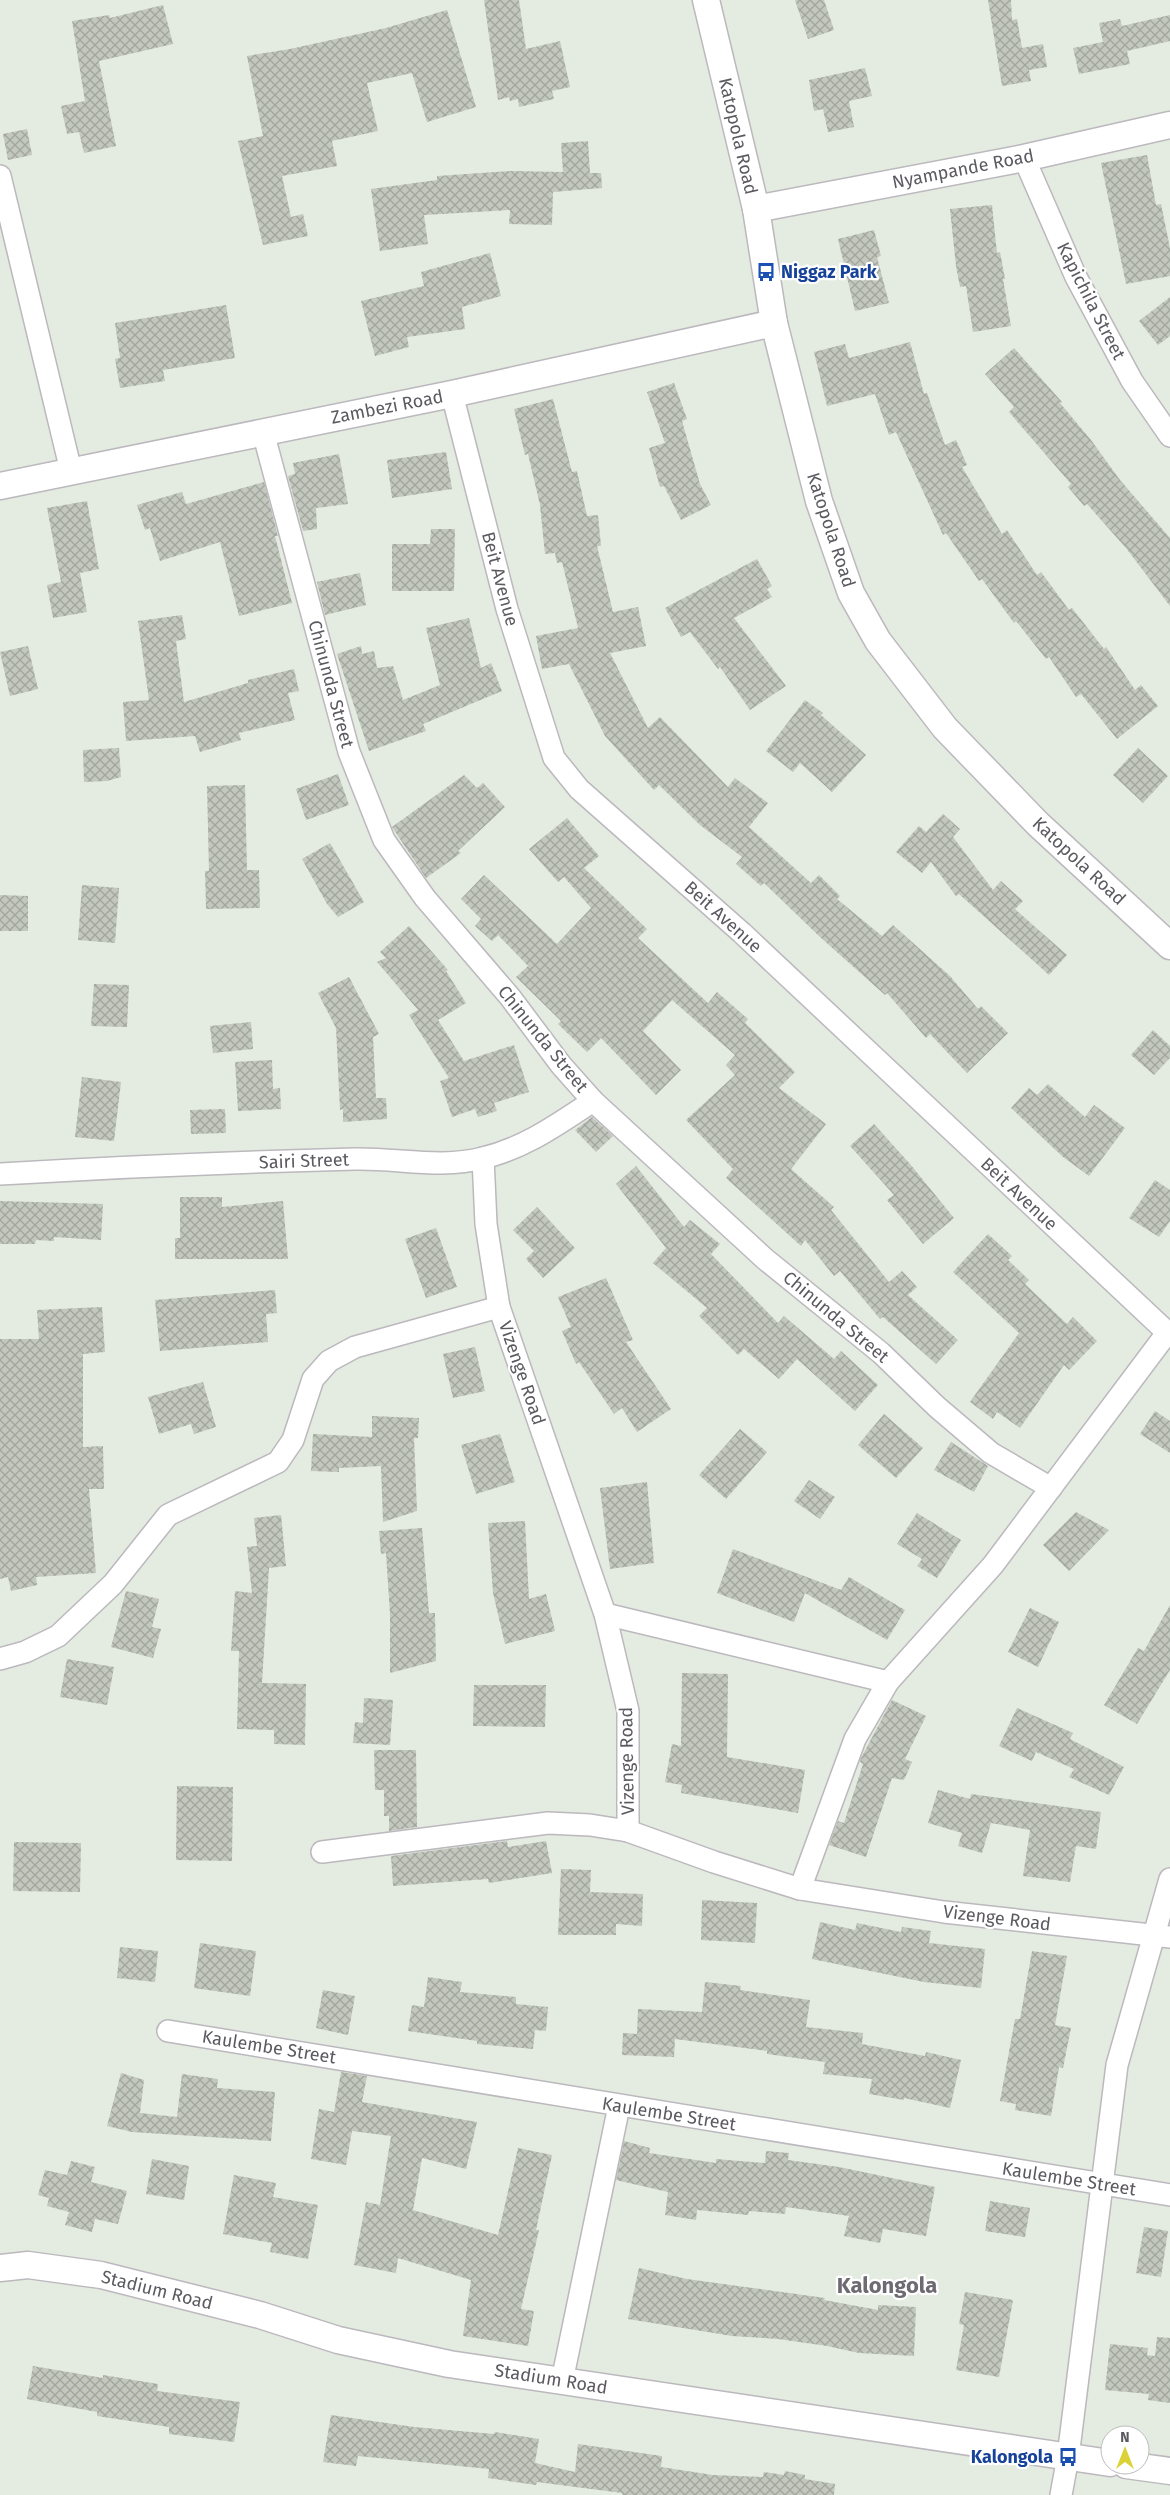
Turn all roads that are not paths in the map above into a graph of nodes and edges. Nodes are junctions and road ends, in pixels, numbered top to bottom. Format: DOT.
graph roads {
  1 [pos="706,0"];
  2 [pos="1170,125"];
  3 [pos="1024,158"];
  4 [pos="0,176"];
  5 [pos="756,209"];
  6 [pos="774,323"];
  7 [pos="452,394"];
  8 [pos="263,432"];
  9 [pos="1170,436"];
  10 [pos="71,470"];
  11 [pos="0,486"];
  12 [pos="1170,946"];
  13 [pos="593,1101"];
  14 [pos="483,1158"];
  15 [pos="0,1174"];
  16 [pos="499,1306"];
  17 [pos="1169,1334"];
  18 [pos="1051,1488"];
  19 [pos="605,1614"];
  20 [pos="0,1659"];
  21 [pos="888,1682"];
  22 [pos="628,1831"];
  23 [pos="322,1852"];
  24 [pos="1170,1879"];
  25 [pos="800,1889"];
  26 [pos="1162,1936"];
  27 [pos="168,2031"];
  28 [pos="619,2106"];
  29 [pos="1101,2184"];
  30 [pos="1170,2195"];
  31 [pos="0,2268"];
  32 [pos="562,2381"];
  33 [pos="1068,2457"];
  34 [pos="1100,2462"];
  35 [pos="1150,2468"];
  36 [pos="1170,2471"];
  37 [pos="1061,2495"];
  1 -- 5 [label="street, Katopola Road"];
  2 -- 3 [label="street, Nyampande Road"];
  3 -- 5 [label="street, Nyampande Road"];
  3 -- 9 [label="street, Kapichila Street"];
  4 -- 10 [label="street"];
  5 -- 6 [label="street, Katopola Road"];
  6 -- 7 [label="street, Zambezi Road"];
  6 -- 12 [label="street, Katopola Road"];
  7 -- 8 [label="street, Zambezi Road"];
  7 -- 17 [label="street, Beit Avenue"];
  8 -- 10 [label="street, Zambezi Road"];
  8 -- 13 [label="street, Chinunda Street"];
  10 -- 11 [label="street, Zambezi Road"];
  13 -- 14 [label="street, Sairi Street"];
  13 -- 18 [label="street, Chinunda Street"];
  14 -- 15 [label="street, Sairi Street"];
  14 -- 16 [label="street, Vizenge Road"];
  16 -- 19 [label="street, Vizenge Road"];
  16 -- 20 [label="street"];
  17 -- 18 [label="street"];
  18 -- 21 [label="street"];
  19 -- 21 [label="street"];
  19 -- 22 [label="street, Vizenge Road"];
  21 -- 25 [label="street"];
  22 -- 23 [label="street"];
  22 -- 25 [label="street, Vizenge Road"];
  24 -- 26 [label="street"];
  25 -- 26 [label="street, Vizenge Road"];
  26 -- 29 [label="street"];
  27 -- 28 [label="street, Kaulembe Street"];
  28 -- 29 [label="street, Kaulembe Street"];
  28 -- 32 [label="street"];
  29 -- 30 [label="street, Kaulembe Street"];
  29 -- 33 [label="street"];
  31 -- 32 [label="street, Stadium Road"];
  32 -- 33 [label="street, Stadium Road"];
  33 -- 34 [label="street, Stadium Road"];
  33 -- 37 [label="street"];
  35 -- 36 [label="street"];
}
